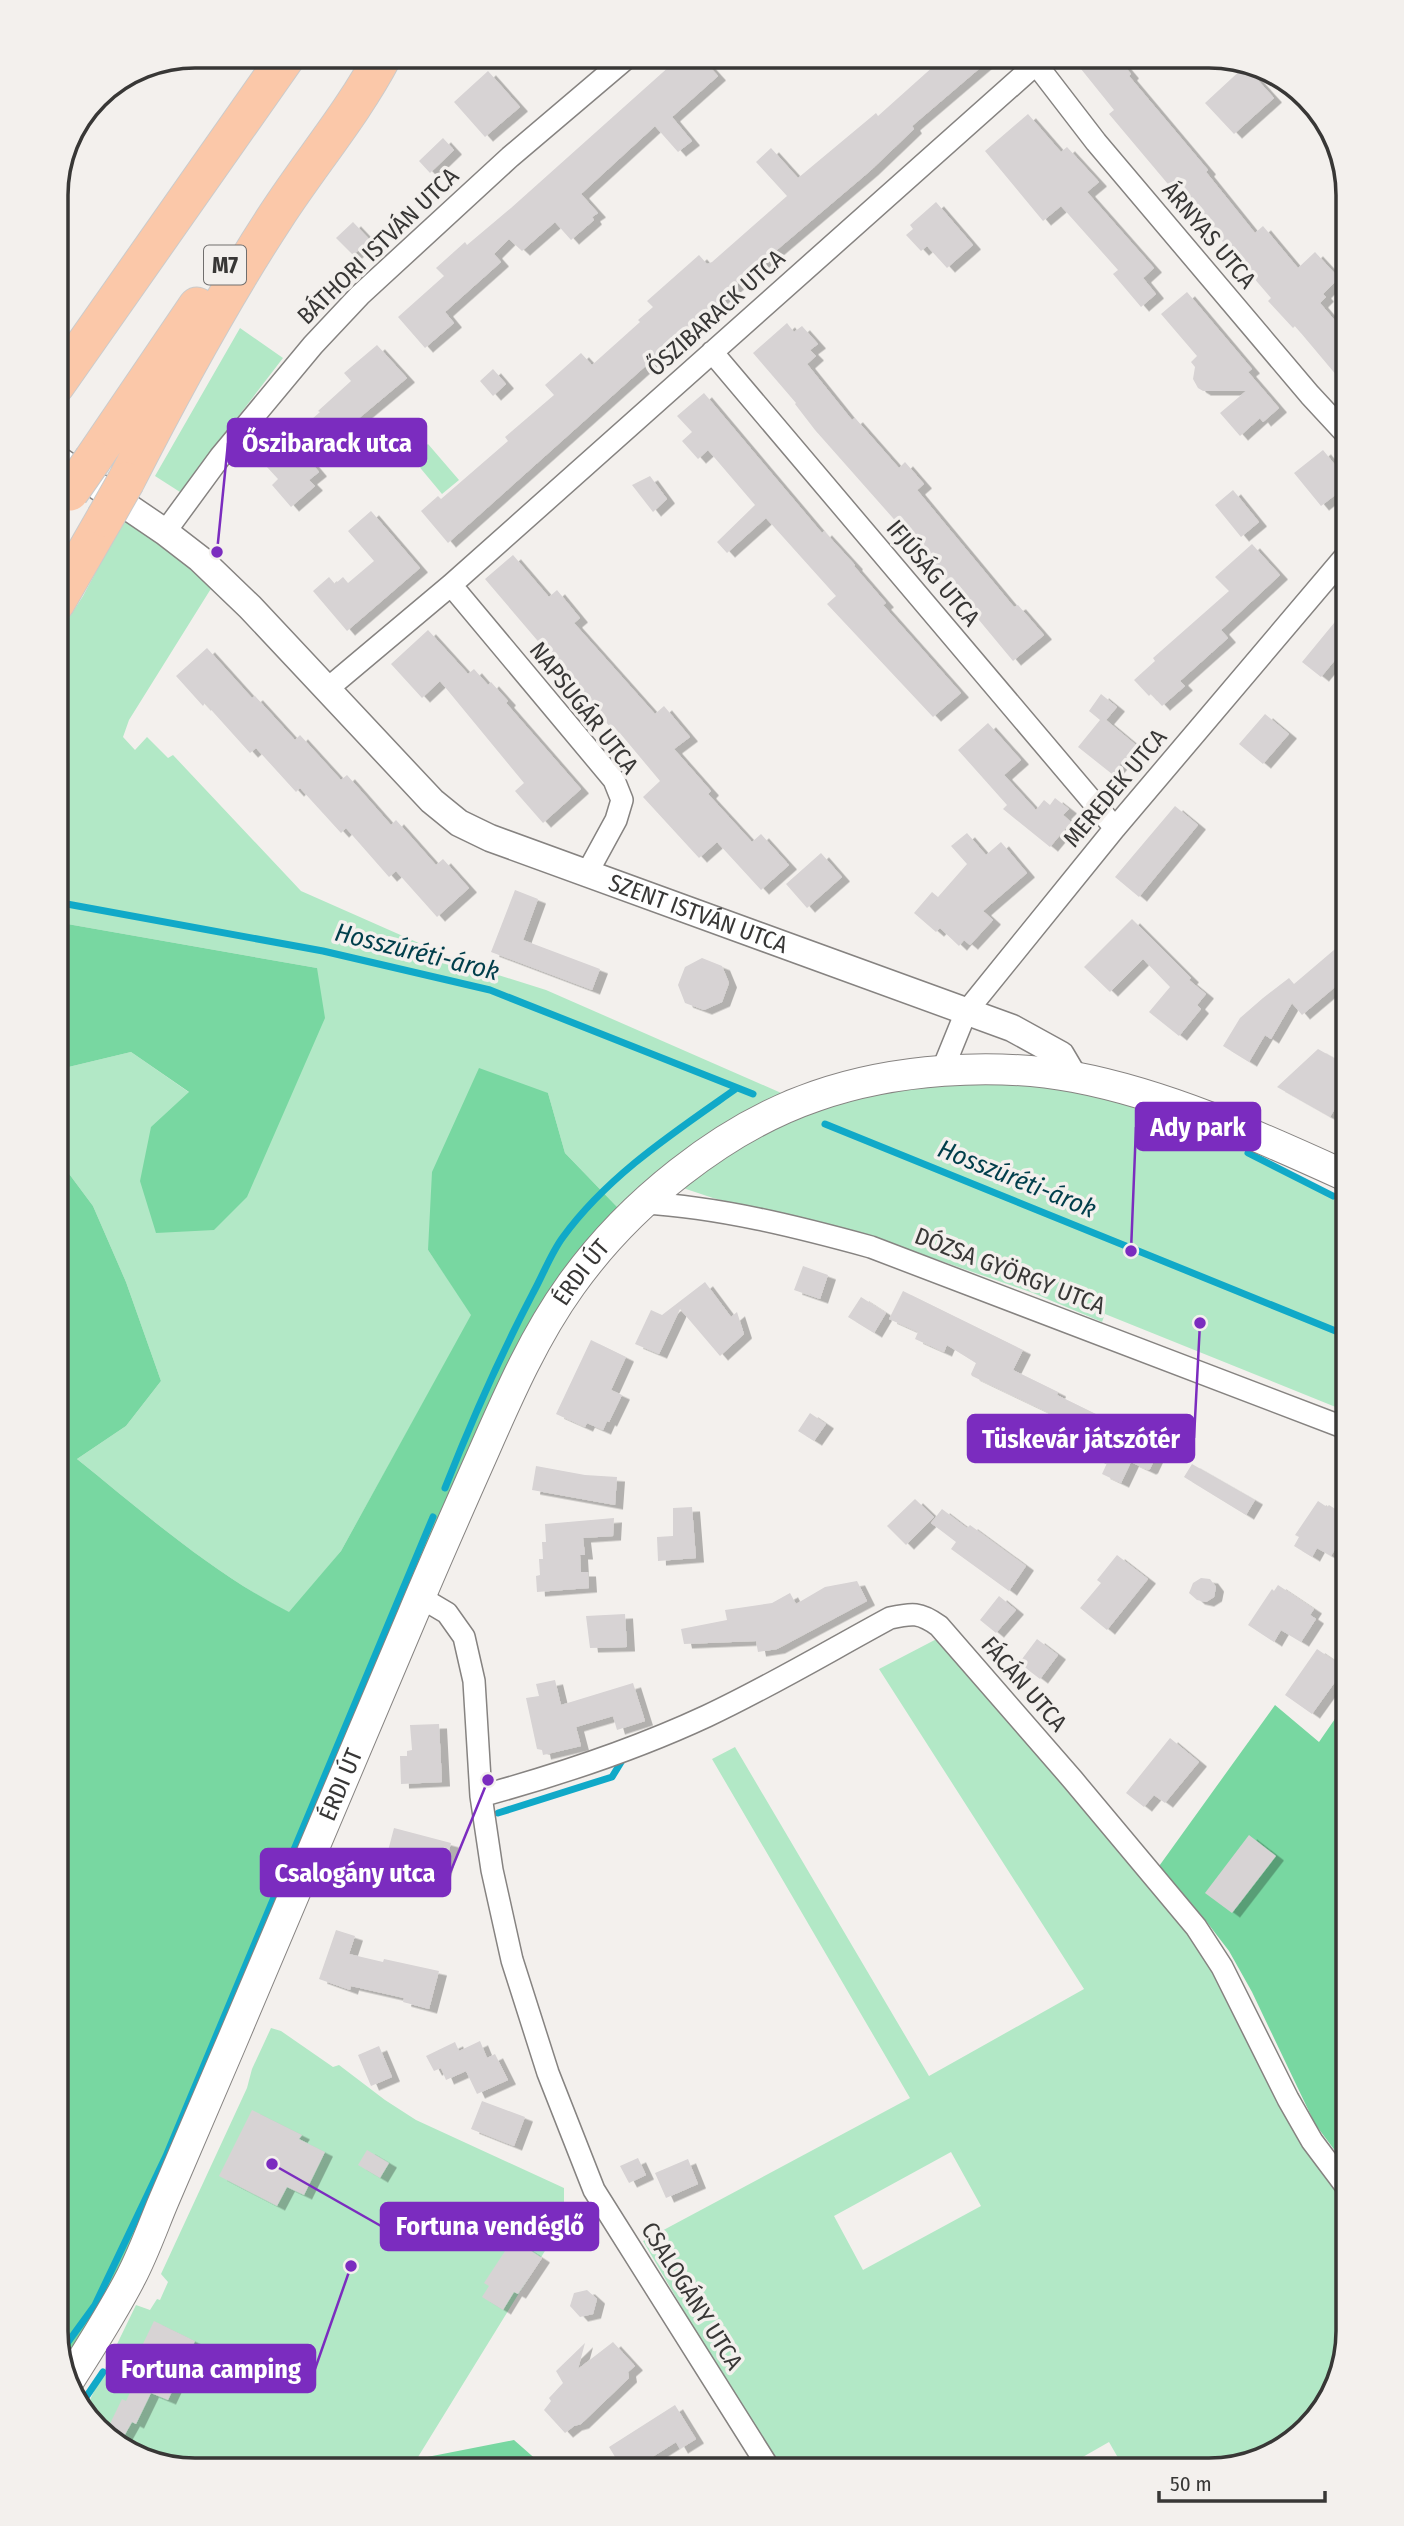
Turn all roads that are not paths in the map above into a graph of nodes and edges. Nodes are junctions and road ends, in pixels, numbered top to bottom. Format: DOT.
graph roads {
  1 [pos="279,68"];
  2 [pos="359,68"];
  3 [pos="376,68"];
  4 [pos="614,68"];
  5 [pos="1030,69"];
  6 [pos="1046,69"];
  7 [pos="712,352"];
  8 [pos="69,368"];
  9 [pos="1336,423"];
  10 [pos="69,467"];
  11 [pos="69,493"];
  12 [pos="122,504"];
  13 [pos="165,532"];
  14 [pos="1336,567"];
  15 [pos="69,584"];
  16 [pos="451,585"];
  17 [pos="326,690"];
  18 [pos="1115,828"];
  19 [pos="586,875"];
  20 [pos="966,1012"];
  21 [pos="942,1071"];
  22 [pos="1074,1077"];
  23 [pos="1336,1172"];
  24 [pos="643,1203"];
  25 [pos="1336,1424"];
  26 [pos="420,1597"];
  27 [pos="481,1796"];
  28 [pos="1336,2173"];
  29 [pos="75,2372"];
  30 [pos="762,2458"];
  1 -- 8 [label="highway"];
  2 -- 11 [label="highway, M7, bridge"];
  3 -- 12 [label="highway"];
  4 -- 13 [label="street, BÁTHORI ISTVÁN UTCA"];
  5 -- 7 [label="street, ŐSZIBARACK UTCA"];
  6 -- 9 [label="street, ÁRNYAS UTCA"];
  7 -- 16 [label="street, ŐSZIBARACK UTCA"];
  7 -- 18 [label="street, IFJÚSÁG UTCA"];
  10 -- 12 [label="street, SZENT ISTVÁN UTCA"];
  12 -- 13 [label="street, SZENT ISTVÁN UTCA"];
  12 -- 15 [label="highway"];
  13 -- 17 [label="street, SZENT ISTVÁN UTCA"];
  14 -- 18 [label="street, MEREDEK UTCA"];
  16 -- 17 [label="street, ŐSZIBARACK UTCA"];
  16 -- 19 [label="street, NAPSUGÁR UTCA"];
  17 -- 19 [label="street, SZENT ISTVÁN UTCA"];
  18 -- 20 [label="street, MEREDEK UTCA"];
  19 -- 20 [label="street, SZENT ISTVÁN UTCA"];
  20 -- 21 [label="street, MEREDEK UTCA"];
  20 -- 22 [label="street, SZENT ISTVÁN UTCA"];
  21 -- 22 [label="main road, ÉRDI ÚT"];
  21 -- 24 [label="main road, ÉRDI ÚT"];
  22 -- 23 [label="main road"];
  24 -- 25 [label="street, DÓZSA GYÖRGY UTCA"];
  24 -- 26 [label="main road, ÉRDI ÚT"];
  26 -- 27 [label="street, CSALOGÁNY UTCA"];
  26 -- 29 [label="main road, ÉRDI ÚT"];
  27 -- 28 [label="street, FÁCÁN UTCA"];
  27 -- 30 [label="street, CSALOGÁNY UTCA"];
}
